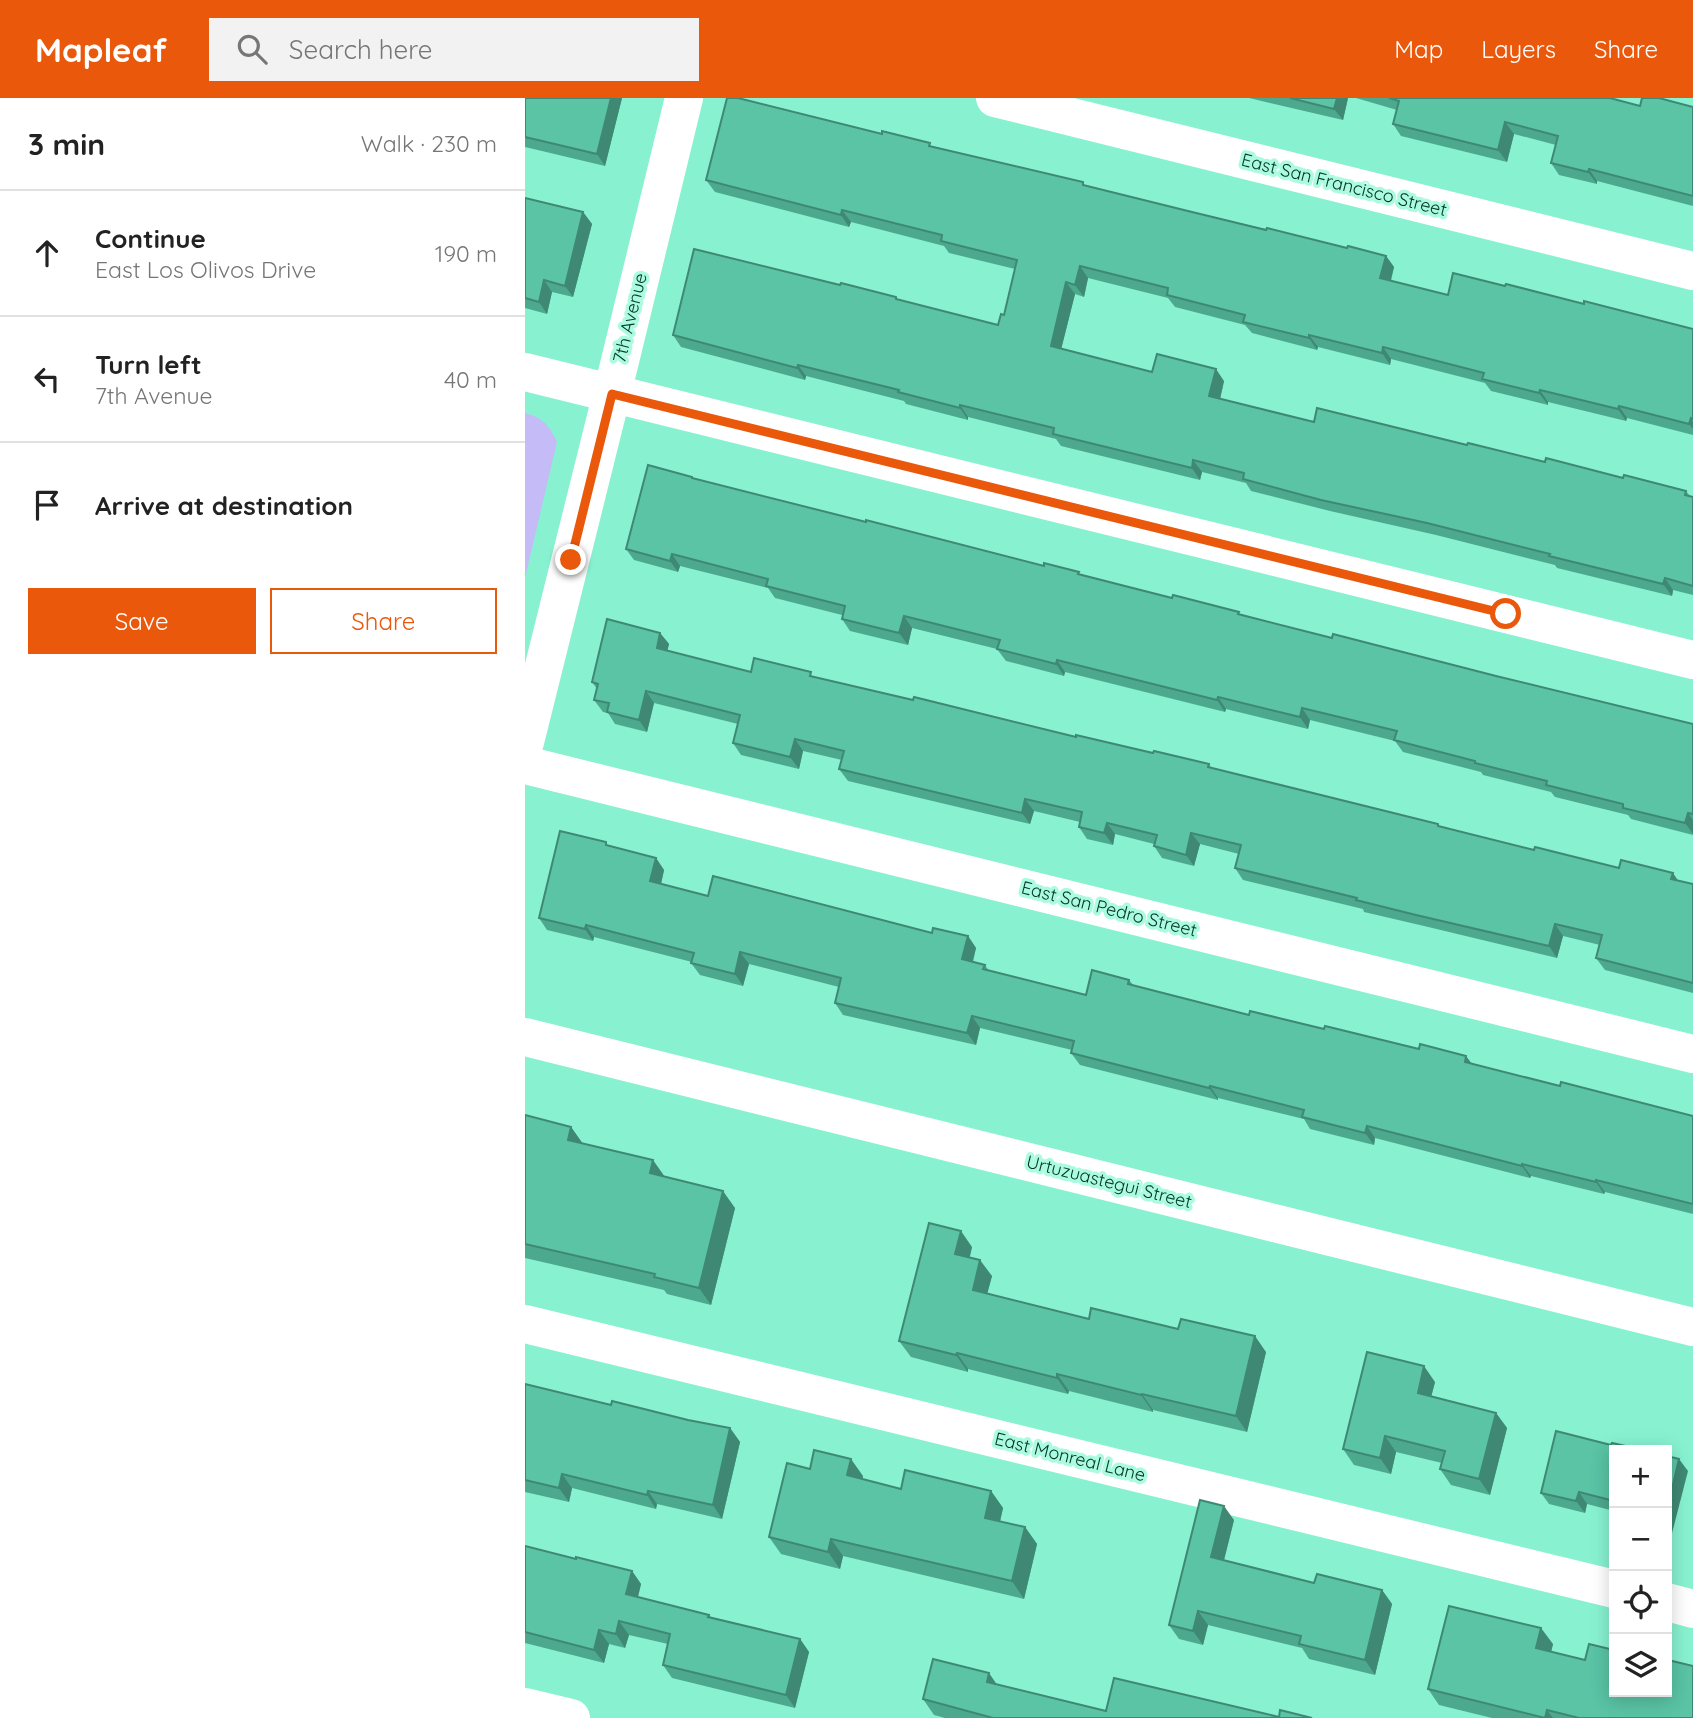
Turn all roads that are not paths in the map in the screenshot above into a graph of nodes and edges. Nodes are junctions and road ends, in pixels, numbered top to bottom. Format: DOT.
graph roads {
  1 [pos="684,98"];
  2 [pos="995,98"];
  3 [pos="1693,271"];
  4 [pos="525,372"];
  5 [pos="612,394"];
  6 [pos="1693,660"];
  7 [pos="525,741"];
  8 [pos="525,765"];
  9 [pos="525,1037"];
  10 [pos="1693,1054"];
  11 [pos="525,1324"];
  12 [pos="1693,1327"];
  13 [pos="1609,1588"];
  14 [pos="1672,1603"];
  15 [pos="1693,1609"];
  16 [pos="525,1707"];
  17 [pos="571,1718"];
  1 -- 5 [label="street, 7th Avenue"];
  2 -- 3 [label="street, East San Francisco Street"];
  4 -- 5 [label="street"];
  5 -- 6 [label="street"];
  5 -- 7 [label="street, 7th Avenue"];
  8 -- 10 [label="street, East San Pedro Street"];
  9 -- 12 [label="street, Urtuzuastegui Street"];
  11 -- 13 [label="street, East Monreal Lane"];
  14 -- 15 [label="street"];
  16 -- 17 [label="street"];
}
